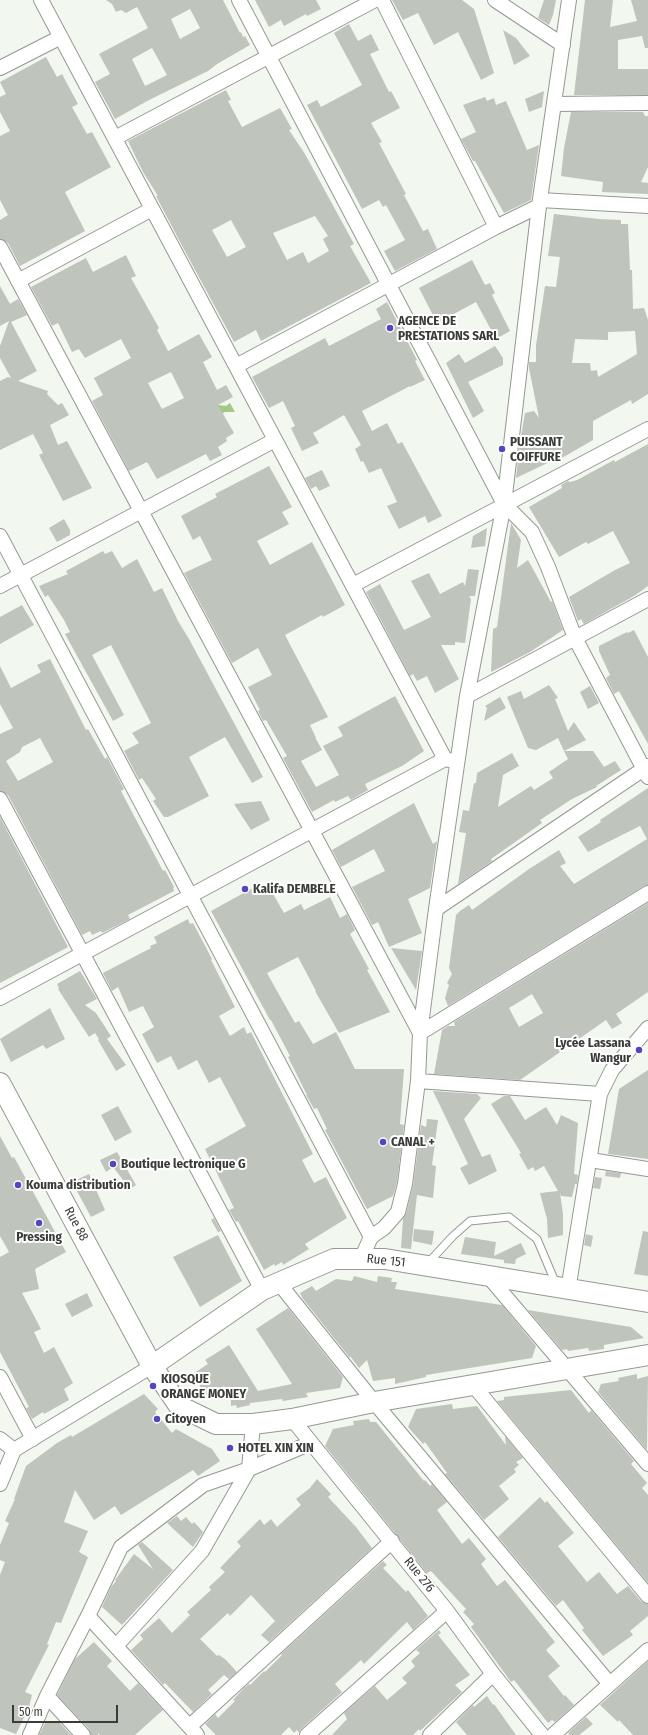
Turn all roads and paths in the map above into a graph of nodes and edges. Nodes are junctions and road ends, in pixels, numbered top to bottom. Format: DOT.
graph roads {
  1 [pos="41,0"];
  2 [pos="239,0"];
  3 [pos="374,0"];
  4 [pos="382,0"];
  5 [pos="495,0"];
  6 [pos="569,0"];
  7 [pos="60,36"];
  8 [pos="563,45"];
  9 [pos="268,56"];
  10 [pos="0,68"];
  11 [pos="648,103"];
  12 [pos="554,104"];
  13 [pos="115,138"];
  14 [pos="540,203"];
  15 [pos="648,206"];
  16 [pos="152,209"];
  17 [pos="496,227"];
  18 [pos="0,247"];
  19 [pos="18,281"];
  20 [pos="388,284"];
  21 [pos="236,366"];
  22 [pos="648,429"];
  23 [pos="275,440"];
  24 [pos="504,504"];
  25 [pos="141,511"];
  26 [pos="0,536"];
  27 [pos="21,575"];
  28 [pos="352,585"];
  29 [pos="0,586"];
  30 [pos="648,599"];
  31 [pos="575,638"];
  32 [pos="467,696"];
  33 [pos="452,760"];
  34 [pos="647,771"];
  35 [pos="0,799"];
  36 [pos="311,831"];
  37 [pos="648,894"];
  38 [pos="191,895"];
  39 [pos="436,909"];
  40 [pos="82,954"];
  41 [pos="0,998"];
  42 [pos="420,1033"];
  43 [pos="645,1035"];
  44 [pos="418,1081"];
  45 [pos="0,1083"];
  46 [pos="600,1094"];
  47 [pos="590,1160"];
  48 [pos="648,1169"];
  49 [pos="370,1236"];
  50 [pos="361,1259"];
  51 [pos="426,1266"];
  52 [pos="488,1276"];
  53 [pos="270,1286"];
  54 [pos="563,1289"];
  55 [pos="645,1305"];
  56 [pos="648,1355"];
  57 [pos="152,1366"];
  58 [pos="568,1369"];
  59 [pos="0,1377"];
  60 [pos="473,1386"];
  61 [pos="374,1402"];
  62 [pos="292,1419"];
  63 [pos="253,1424"];
  64 [pos="0,1439"];
  65 [pos="33,1439"];
  66 [pos="311,1443"];
  67 [pos="14,1450"];
  68 [pos="648,1464"];
  69 [pos="250,1469"];
  70 [pos="0,1484"];
  71 [pos="392,1541"];
  72 [pos="648,1596"];
  73 [pos="447,1611"];
  74 [pos="88,1616"];
  75 [pos="116,1646"];
  76 [pos="648,1650"];
  77 [pos="493,1674"];
  78 [pos="610,1683"];
  79 [pos="47,1696"];
  80 [pos="194,1731"];
  81 [pos="30,1735"];
  82 [pos="83,1735"];
  83 [pos="307,1735"];
  84 [pos="430,1735"];
  85 [pos="542,1735"];
  86 [pos="553,1735"];
  1 -- 7 [label="street"];
  2 -- 9 [label="street"];
  3 -- 9 [label="street"];
  4 -- 17 [label="street"];
  5 -- 8 [label="street"];
  6 -- 8 [label="street"];
  7 -- 10 [label="street"];
  7 -- 13 [label="street"];
  8 -- 12 [label="street"];
  9 -- 13 [label="street"];
  9 -- 20 [label="street"];
  11 -- 12 [label="street"];
  12 -- 14 [label="street"];
  13 -- 16 [label="street"];
  14 -- 15 [label="street"];
  14 -- 17 [label="street"];
  14 -- 24 [label="street"];
  16 -- 19 [label="street"];
  16 -- 21 [label="street"];
  17 -- 20 [label="street"];
  18 -- 19 [label="street"];
  19 -- 25 [label="street"];
  20 -- 21 [label="street"];
  20 -- 24 [label="street"];
  21 -- 23 [label="street"];
  22 -- 24 [label="street"];
  23 -- 25 [label="street"];
  23 -- 28 [label="street"];
  24 -- 28 [label="street"];
  24 -- 31 [label="street"];
  24 -- 32 [label="street"];
  25 -- 27 [label="street"];
  25 -- 36 [label="street"];
  26 -- 27 [label="street"];
  27 -- 29 [label="street"];
  27 -- 38 [label="street"];
  28 -- 33 [label="street"];
  30 -- 31 [label="street"];
  31 -- 32 [label="street"];
  31 -- 34 [label="street"];
  32 -- 33 [label="street"];
  33 -- 36 [label="street"];
  33 -- 39 [label="street"];
  34 -- 39 [label="street"];
  35 -- 40 [label="street"];
  36 -- 38 [label="street"];
  36 -- 42 [label="street"];
  37 -- 42 [label="street"];
  38 -- 40 [label="street"];
  38 -- 49 [label="street"];
  39 -- 42 [label="street"];
  40 -- 41 [label="street"];
  40 -- 53 [label="street"];
  42 -- 44 [label="street"];
  43 -- 46 [label="street"];
  44 -- 46 [label="street"];
  44 -- 49 [label="street"];
  45 -- 57 [label="main road, Rue 88"];
  46 -- 47 [label="street"];
  47 -- 48 [label="street"];
  47 -- 54 [label="street"];
  49 -- 50 [label="street"];
  50 -- 51 [label="main road, Rue 151"];
  50 -- 53 [label="main road, Rue 151"];
  51 -- 52 [label="main road, Rue 151"];
  51 -- 54 [label="lane"];
  52 -- 54 [label="main road, Rue 151"];
  52 -- 58 [label="street"];
  53 -- 57 [label="main road, Rue 151"];
  53 -- 61 [label="street"];
  54 -- 55 [label="main road, Rue 151"];
  56 -- 58 [label="main road, Rue 88"];
  57 -- 63 [label="main road, Rue 88"];
  57 -- 65 [label="street"];
  58 -- 60 [label="main road, Rue 88"];
  58 -- 68 [label="street"];
  59 -- 65 [label="street"];
  60 -- 61 [label="main road, Rue 88"];
  60 -- 72 [label="street"];
  61 -- 62 [label="main road, Rue 88"];
  61 -- 78 [label="street"];
  62 -- 63 [label="main road, Rue 88"];
  62 -- 66 [label="street, Rue 276"];
  63 -- 69 [label="street"];
  64 -- 67 [label="street"];
  65 -- 67 [label="street"];
  66 -- 69 [label="street"];
  66 -- 71 [label="street, Rue 276"];
  67 -- 70 [label="street"];
  69 -- 74 [label="street"];
  69 -- 75 [label="street"];
  71 -- 73 [label="street, Rue 276"];
  71 -- 80 [label="street"];
  73 -- 77 [label="street, Rue 276"];
  73 -- 83 [label="street"];
  74 -- 75 [label="street"];
  74 -- 79 [label="street"];
  75 -- 80 [label="street"];
  76 -- 78 [label="street"];
  77 -- 84 [label="street"];
  77 -- 85 [label="street, Rue 276"];
  78 -- 86 [label="street"];
  79 -- 81 [label="street"];
  79 -- 82 [label="street"];
}
